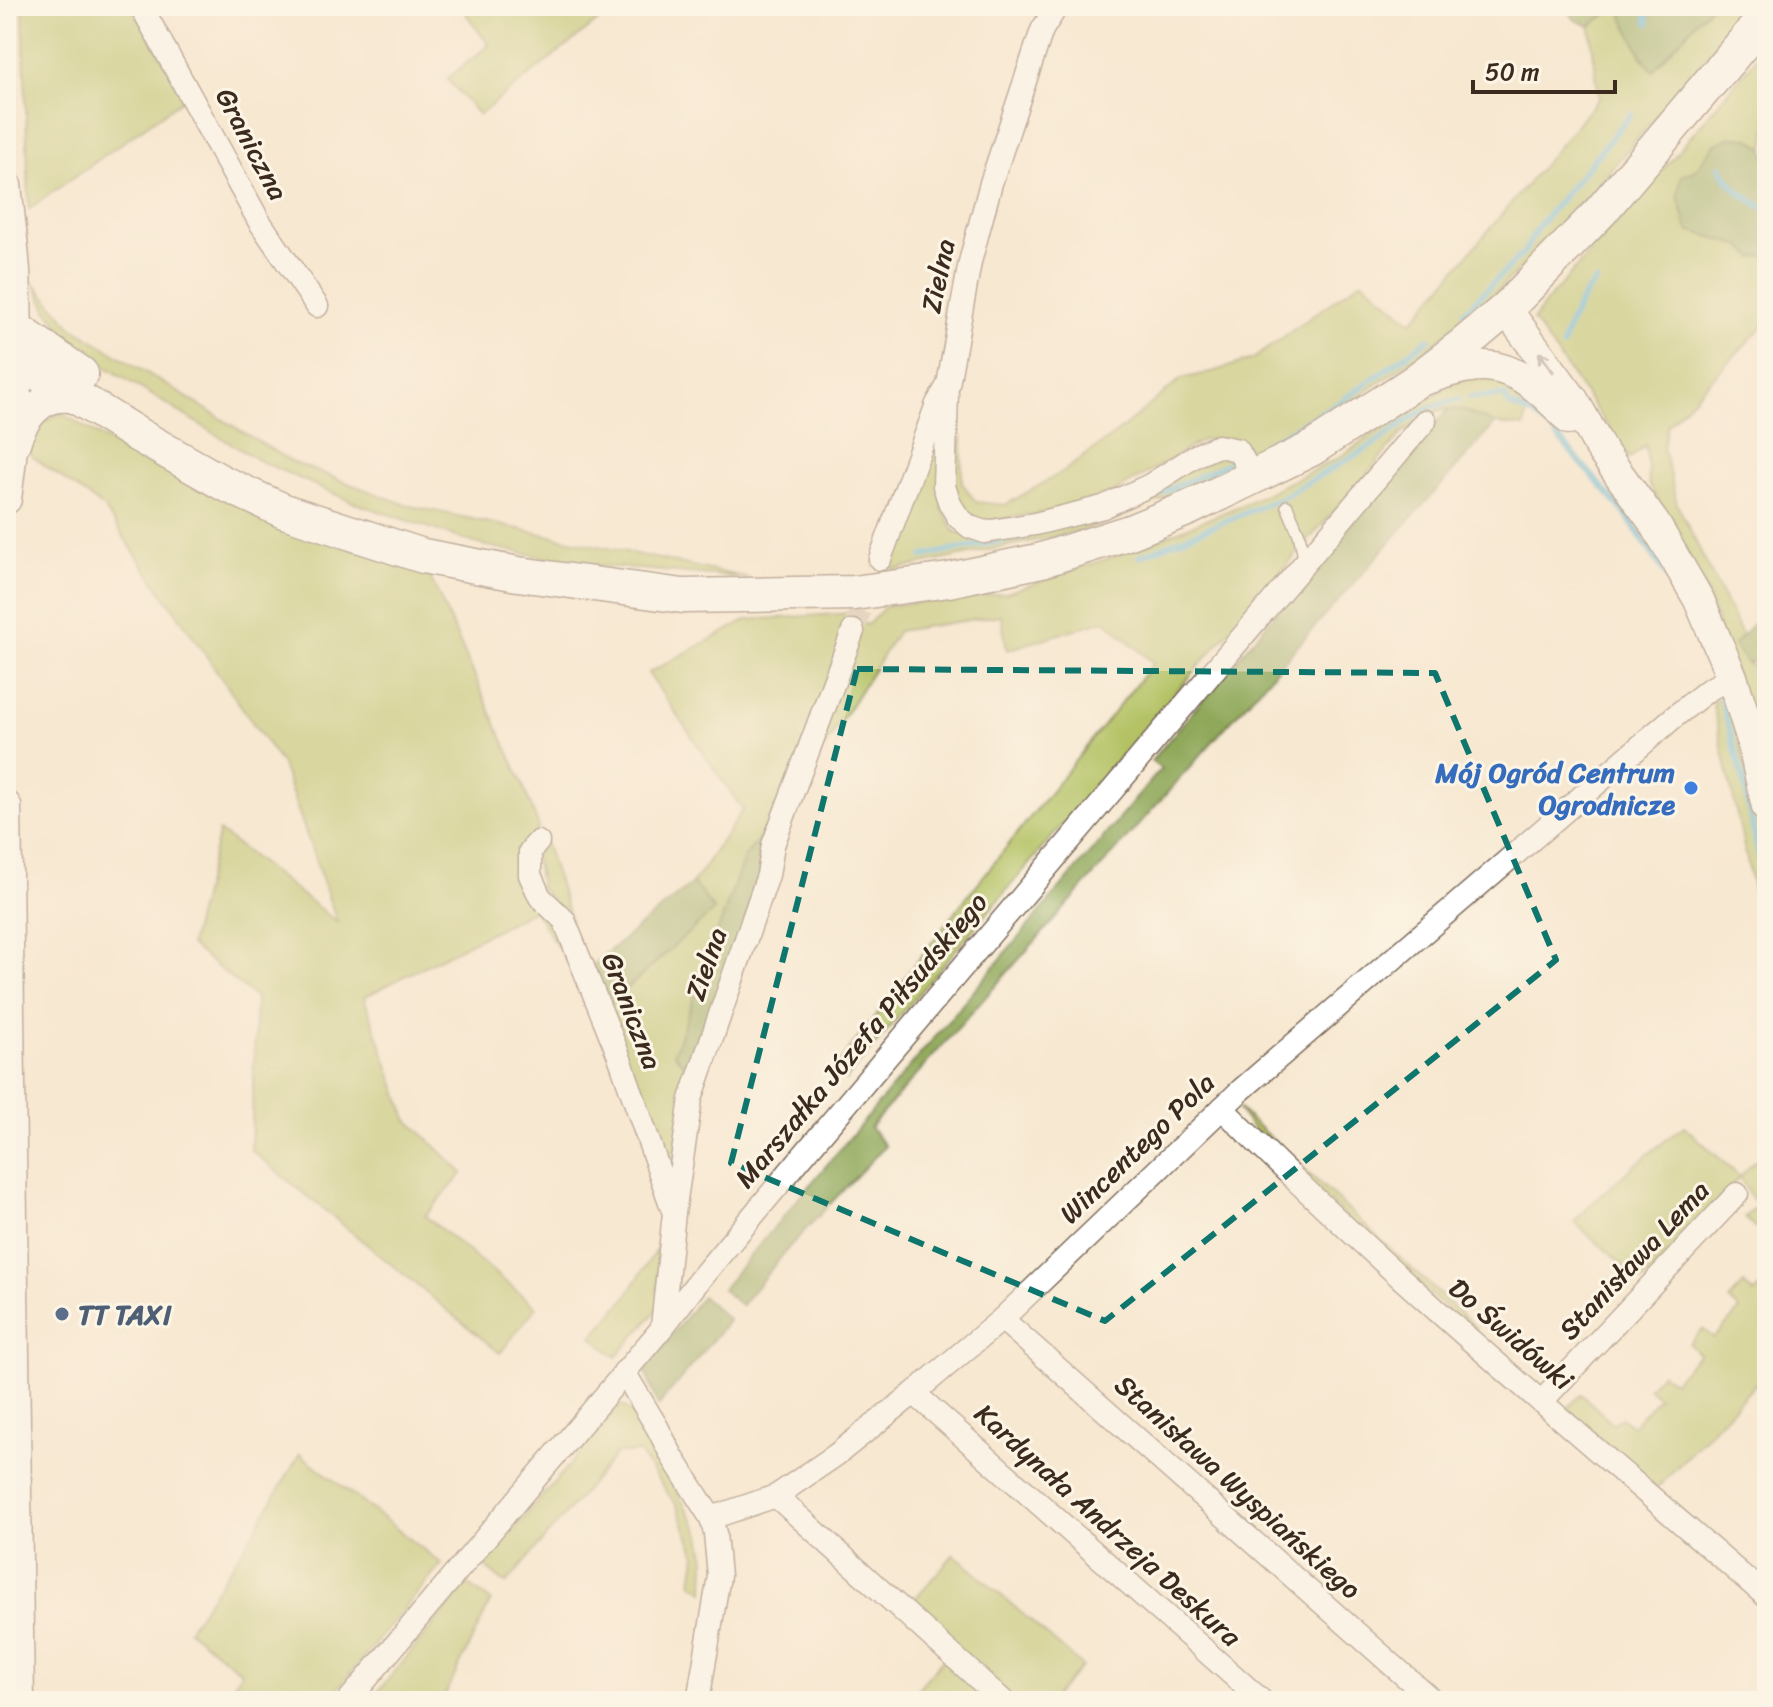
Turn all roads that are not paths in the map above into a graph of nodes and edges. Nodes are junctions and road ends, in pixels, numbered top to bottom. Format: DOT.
graph roads {
  1 [pos="141,6"];
  2 [pos="1057,6"];
  3 [pos="1767,15"];
  4 [pos="6,185"];
  5 [pos="15,272"];
  6 [pos="317,306"];
  7 [pos="1506,309"];
  8 [pos="11,341"];
  9 [pos="71,381"];
  10 [pos="1413,383"];
  11 [pos="948,385"];
  12 [pos="1425,421"];
  13 [pos="13,449"];
  14 [pos="1602,451"];
  15 [pos="1253,478"];
  16 [pos="6,499"];
  17 [pos="1287,506"];
  18 [pos="880,559"];
  19 [pos="1306,563"];
  20 [pos="853,631"];
  21 [pos="1732,677"];
  22 [pos="6,806"];
  23 [pos="1767,807"];
  24 [pos="538,842"];
  25 [pos="1222,1108"];
  26 [pos="1737,1194"];
  27 [pos="674,1213"];
  28 [pos="1002,1319"];
  29 [pos="662,1328"];
  30 [pos="624,1372"];
  31 [pos="914,1393"];
  32 [pos="1542,1401"];
  33 [pos="776,1496"];
  34 [pos="711,1518"];
  35 [pos="1767,1597"];
  36 [pos="19,1701"];
  37 [pos="348,1701"];
  38 [pos="698,1701"];
  39 [pos="1003,1701"];
  40 [pos="1262,1701"];
  41 [pos="1433,1701"];
  1 -- 6 [label="street, Graniczna"];
  2 -- 11 [label="street, Zielna"];
  3 -- 7 [label="main road"];
  4 -- 5 [label="main road"];
  5 -- 8 [label="main road"];
  5 -- 9 [label="main road"];
  7 -- 10 [label="main road"];
  14 -- 7 [label="main road, one-way"];
  8 -- 9 [label="main road"];
  8 -- 13 [label="main road"];
  9 -- 13 [label="main road"];
  9 -- 15 [label="main road"];
  10 -- 14 [label="main road"];
  10 -- 15 [label="main road"];
  11 -- 15 [label="street"];
  11 -- 18 [label="street, Zielna"];
  12 -- 19 [label="street, Marszałka Józefa Piłsudskiego"];
  13 -- 16 [label="main road"];
  14 -- 21 [label="main road"];
  17 -- 19 [label="lane"];
  19 -- 29 [label="street, Marszałka Józefa Piłsudskiego"];
  20 -- 27 [label="street, Zielna"];
  21 -- 23 [label="main road"];
  21 -- 25 [label="street, Wincentego Pola"];
  22 -- 36 [label="main road"];
  24 -- 27 [label="street, Graniczna"];
  25 -- 28 [label="street, Wincentego Pola"];
  25 -- 32 [label="street, Do Świdówki"];
  26 -- 32 [label="street, Stanisława Lema"];
  27 -- 29 [label="street, Zielna"];
  28 -- 31 [label="street, Wincentego Pola"];
  28 -- 41 [label="street, Stanisława Wyspiańskiego"];
  29 -- 30 [label="street, Marszałka Józefa Piłsudskiego"];
  30 -- 34 [label="street"];
  30 -- 37 [label="street, Marszałka Józefa Piłsudskiego"];
  31 -- 33 [label="street, Wincentego Pola"];
  31 -- 40 [label="street, Kardynała Andrzeja Deskura"];
  32 -- 35 [label="street, Do Świdówki"];
  33 -- 34 [label="street, Wincentego Pola"];
  33 -- 39 [label="street"];
  34 -- 38 [label="street"];
}
